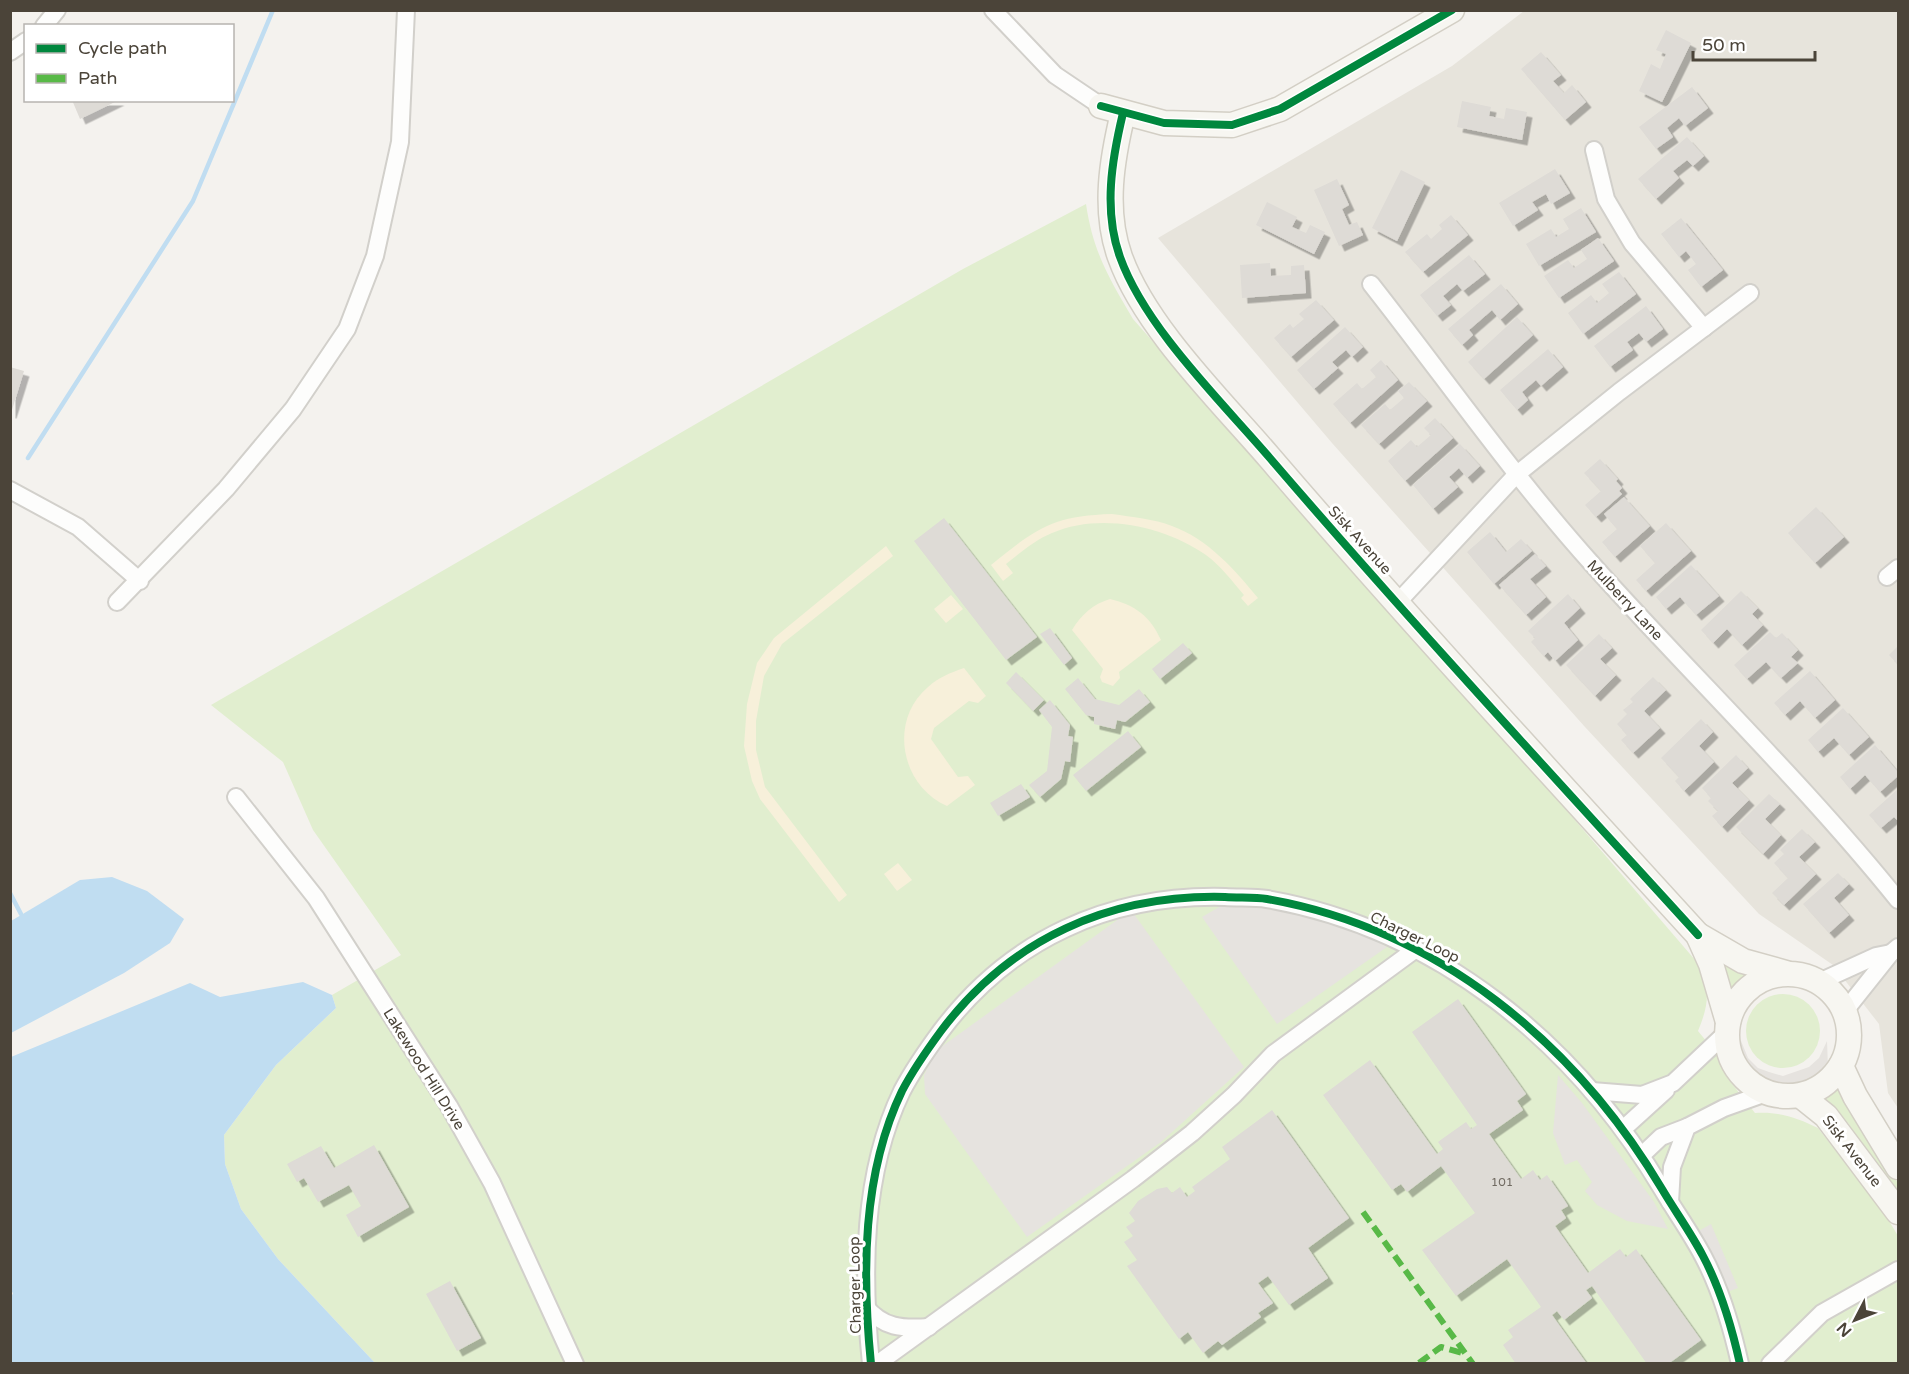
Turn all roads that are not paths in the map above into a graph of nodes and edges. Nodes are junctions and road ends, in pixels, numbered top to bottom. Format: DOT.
graph roads {
  1 [pos="57,10"];
  2 [pos="406,10"];
  3 [pos="993,10"];
  4 [pos="1452,10"];
  5 [pos="46,24"];
  6 [pos="24,42"];
  7 [pos="10,51"];
  8 [pos="1112,109"];
  9 [pos="1594,150"];
  10 [pos="1371,284"];
  11 [pos="1750,293"];
  12 [pos="1704,328"];
  13 [pos="1516,475"];
  14 [pos="10,490"];
  15 [pos="140,581"];
  16 [pos="117,602"];
  17 [pos="1398,602"];
  18 [pos="236,797"];
  19 [pos="1899,900"];
  20 [pos="1698,935"];
  21 [pos="1416,949"];
  22 [pos="1895,950"];
  23 [pos="1788,974"];
  24 [pos="1819,982"];
  25 [pos="1844,1012"];
  26 [pos="1727,1028"];
  27 [pos="1841,1066"];
  28 [pos="1673,1083"];
  29 [pos="1592,1091"];
  30 [pos="1766,1093"];
  31 [pos="1801,1096"];
  32 [pos="1687,1127"];
  33 [pos="1623,1129"];
  34 [pos="1642,1155"];
  35 [pos="1899,1167"];
  36 [pos="1670,1202"];
  37 [pos="1899,1212"];
  38 [pos="1899,1270"];
  39 [pos="866,1306"];
  40 [pos="930,1327"];
  41 [pos="575,1364"];
  42 [pos="871,1364"];
  43 [pos="878,1364"];
  44 [pos="1740,1364"];
  45 [pos="1770,1364"];
  1 -- 5 [label="street"];
  2 -- 15 [label="street"];
  3 -- 8 [label="street"];
  4 -- 8 [label="street"];
  6 -- 7 [label="street"];
  8 -- 17 [label="street, Sisk Avenue"];
  9 -- 12 [label="street"];
  10 -- 13 [label="street, Mulberry Lane"];
  11 -- 12 [label="street"];
  12 -- 13 [label="street"];
  13 -- 17 [label="street"];
  13 -- 19 [label="street, Mulberry Lane"];
  14 -- 15 [label="street"];
  15 -- 16 [label="street"];
  17 -- 20 [label="street, Sisk Avenue"];
  18 -- 41 [label="street, Lakewood Hill Drive"];
  20 -- 23 [label="street, Sisk Avenue"];
  20 -- 26 [label="street, Sisk Avenue"];
  21 -- 29 [label="street, Charger Loop"];
  21 -- 39 [label="street, Charger Loop"];
  21 -- 40 [label="street"];
  22 -- 24 [label="street"];
  22 -- 25 [label="street"];
  23 -- 24 [label="street, Sisk Avenue"];
  23 -- 26 [label="street, Sisk Avenue"];
  24 -- 25 [label="street"];
  25 -- 27 [label="street"];
  26 -- 28 [label="street"];
  26 -- 30 [label="street, Sisk Avenue"];
  27 -- 31 [label="street"];
  27 -- 35 [label="street, Sisk Avenue"];
  28 -- 29 [label="street"];
  28 -- 33 [label="street"];
  29 -- 33 [label="street, Charger Loop"];
  30 -- 31 [label="street"];
  30 -- 32 [label="street"];
  31 -- 37 [label="street, Sisk Avenue"];
  32 -- 34 [label="street"];
  32 -- 36 [label="street"];
  33 -- 34 [label="street, Charger Loop"];
  34 -- 36 [label="street, Charger Loop"];
  36 -- 44 [label="street, Charger Loop"];
  38 -- 45 [label="street"];
  39 -- 40 [label="street"];
  39 -- 42 [label="street, Charger Loop"];
  40 -- 43 [label="street"];
}
